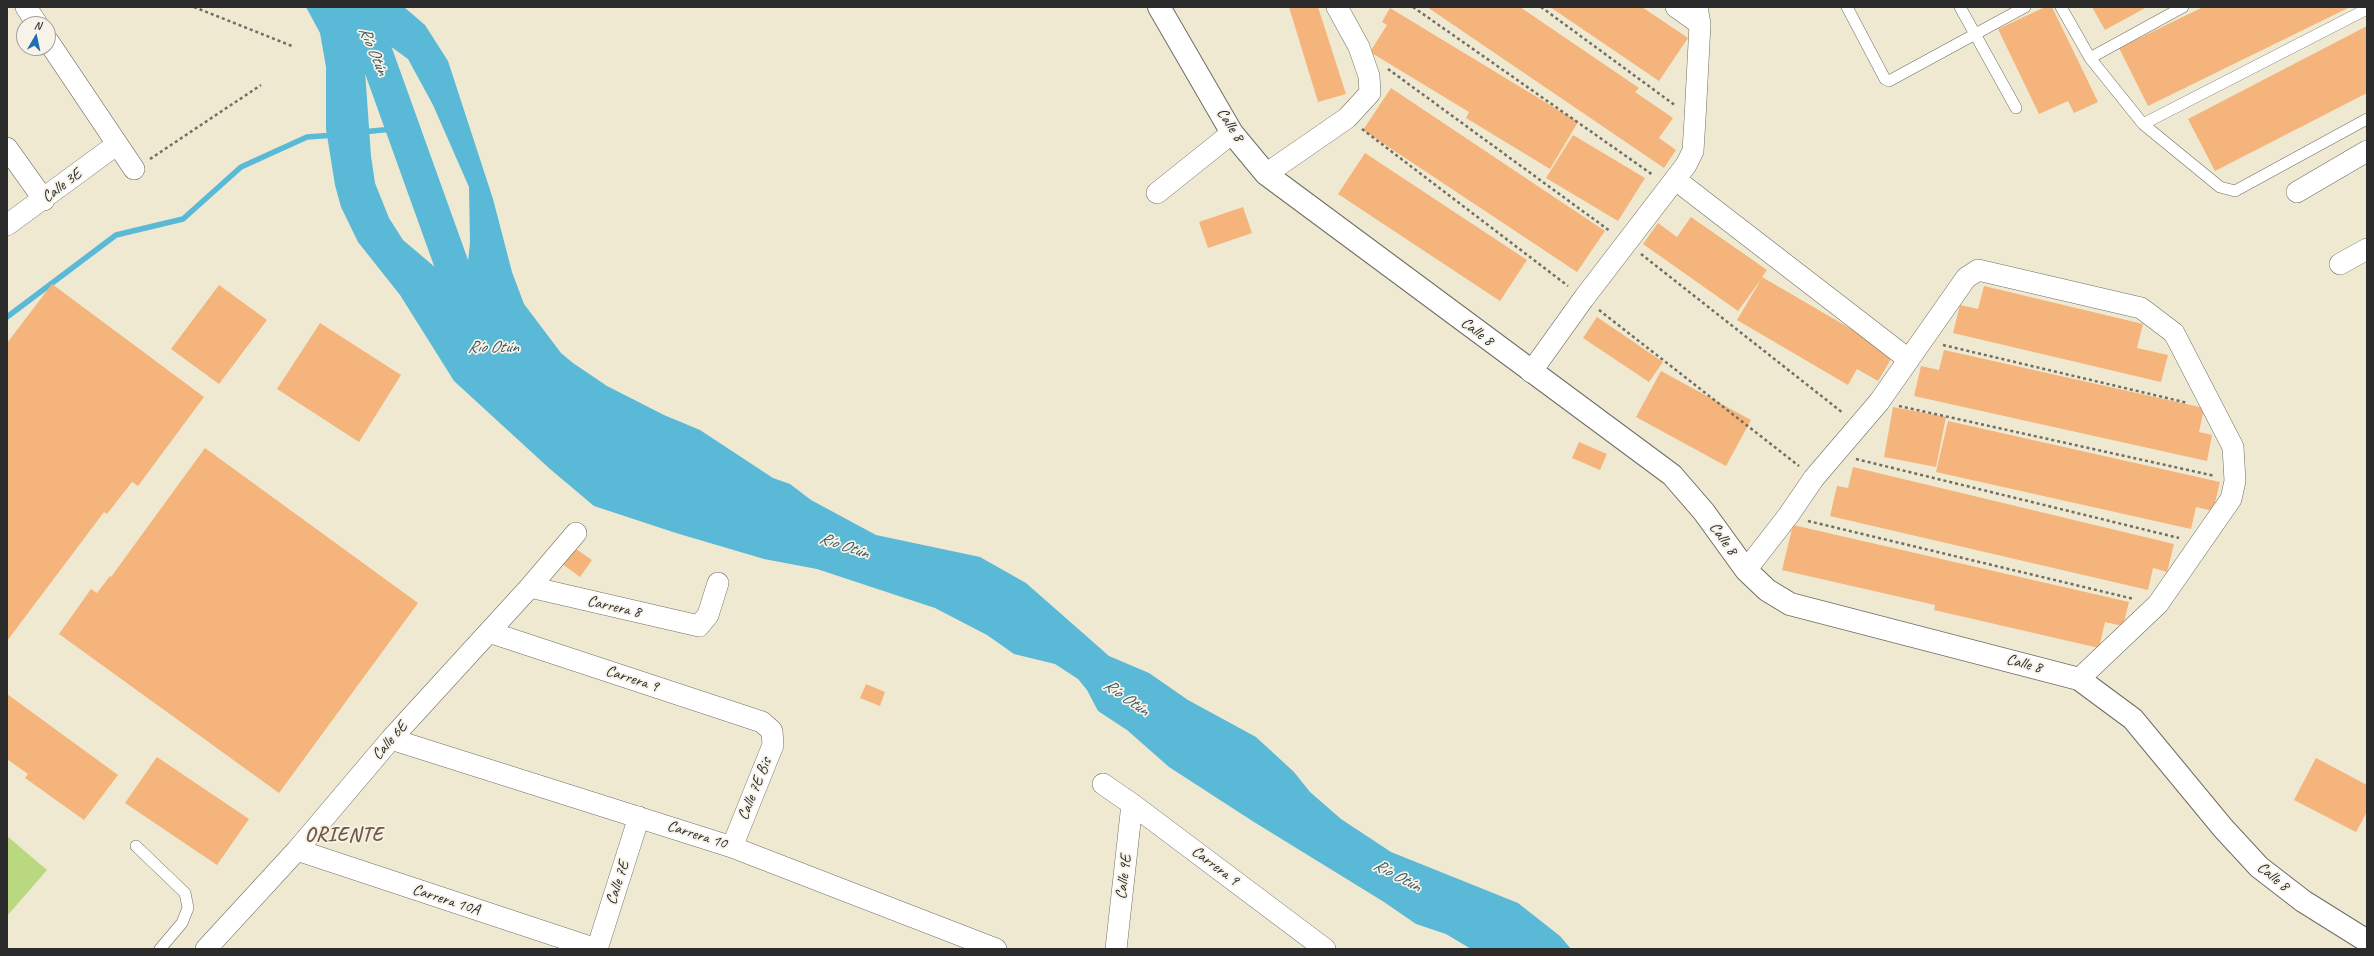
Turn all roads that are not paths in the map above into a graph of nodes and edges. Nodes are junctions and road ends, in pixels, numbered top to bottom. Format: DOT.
graph roads {
  1 [pos="26,7"];
  2 [pos="1159,7"];
  3 [pos="1337,7"];
  4 [pos="1676,7"];
  5 [pos="1847,7"];
  6 [pos="1960,7"];
  7 [pos="2026,7"];
  8 [pos="2062,7"];
  9 [pos="2183,7"];
  10 [pos="2367,9"];
  11 [pos="32,16"];
  12 [pos="1699,16"];
  13 [pos="1976,34"];
  14 [pos="56,53"];
  15 [pos="2090,58"];
  16 [pos="2016,108"];
  17 [pos="2367,119"];
  18 [pos="2142,124"];
  19 [pos="1232,133"];
  20 [pos="116,145"];
  21 [pos="7,148"];
  22 [pos="2367,151"];
  23 [pos="134,169"];
  24 [pos="1266,174"];
  25 [pos="1673,183"];
  26 [pos="2297,192"];
  27 [pos="1157,193"];
  28 [pos="44,200"];
  29 [pos="7,225"];
  30 [pos="2367,249"];
  31 [pos="2340,264"];
  32 [pos="1908,359"];
  33 [pos="1532,372"];
  34 [pos="576,533"];
  35 [pos="1746,570"];
  36 [pos="718,582"];
  37 [pos="530,587"];
  38 [pos="489,632"];
  39 [pos="2079,679"];
  40 [pos="772,731"];
  41 [pos="391,739"];
  42 [pos="1103,784"];
  43 [pos="1132,804"];
  44 [pos="639,817"];
  45 [pos="136,846"];
  46 [pos="732,846"];
  47 [pos="297,850"];
  48 [pos="2367,941"];
  49 [pos="966,944"];
  50 [pos="160,949"];
  51 [pos="206,949"];
  52 [pos="596,949"];
  53 [pos="996,949"];
  54 [pos="1116,949"];
  55 [pos="1325,949"];
  1 -- 11 [label="street"];
  2 -- 19 [label="street, Calle 8"];
  3 -- 24 [label="street"];
  4 -- 12 [label="street"];
  5 -- 13 [label="lane"];
  6 -- 13 [label="lane"];
  7 -- 13 [label="lane"];
  8 -- 15 [label="lane"];
  9 -- 15 [label="lane"];
  10 -- 18 [label="lane"];
  12 -- 25 [label="street"];
  13 -- 16 [label="lane"];
  14 -- 20 [label="street"];
  15 -- 18 [label="lane"];
  17 -- 18 [label="lane"];
  19 -- 24 [label="street, Calle 8"];
  19 -- 27 [label="street"];
  20 -- 23 [label="street"];
  20 -- 28 [label="street, Calle 3E"];
  21 -- 28 [label="street"];
  22 -- 26 [label="street"];
  24 -- 33 [label="street, Calle 8"];
  25 -- 32 [label="street"];
  25 -- 33 [label="street"];
  28 -- 29 [label="street, Calle 3E"];
  30 -- 31 [label="street"];
  32 -- 35 [label="street"];
  32 -- 39 [label="street"];
  33 -- 35 [label="street, Calle 8"];
  34 -- 37 [label="street, Calle 6E"];
  35 -- 39 [label="street, Calle 8"];
  36 -- 37 [label="street, Carrera 8"];
  37 -- 38 [label="street, Calle 6E"];
  38 -- 40 [label="street, Carrera 9"];
  38 -- 41 [label="street, Calle 6E"];
  39 -- 48 [label="street, Calle 8"];
  40 -- 46 [label="street, Calle 7E Bis"];
  41 -- 44 [label="street, Carrera 10"];
  41 -- 47 [label="street, Calle 6E"];
  42 -- 43 [label="street, Carrera 9"];
  43 -- 54 [label="street, Calle 9E"];
  43 -- 55 [label="street, Carrera 9"];
  44 -- 46 [label="street, Carrera 10"];
  44 -- 52 [label="street, Calle 7E"];
  45 -- 50 [label="lane"];
  46 -- 49 [label="street, Carrera 10"];
  47 -- 51 [label="street, Calle 6E"];
  47 -- 52 [label="street, Carrera 10A"];
  49 -- 53 [label="street, Carrera 10"];
}
